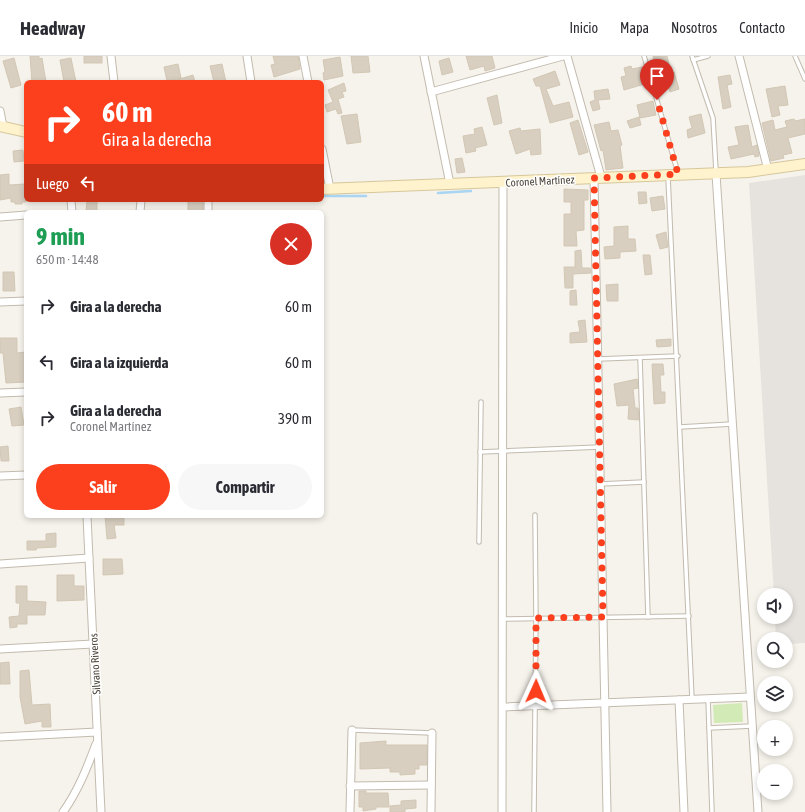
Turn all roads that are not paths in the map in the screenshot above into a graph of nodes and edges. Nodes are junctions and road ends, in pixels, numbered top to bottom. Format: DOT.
graph roads {
  1 [pos="111,56"];
  2 [pos="247,56"];
  3 [pos="303,56"];
  4 [pos="424,56"];
  5 [pos="563,56"];
  6 [pos="567,56"];
  7 [pos="644,56"];
  8 [pos="708,56"];
  9 [pos="739,56"];
  10 [pos="796,56"];
  11 [pos="693,58"];
  12 [pos="805,79"];
  13 [pos="114,80"];
  14 [pos="251,80"];
  15 [pos="308,80"];
  16 [pos="431,92"];
  17 [pos="0,112"];
  18 [pos="1,126"];
  19 [pos="24,132"];
  20 [pos="805,164"];
  21 [pos="324,169"];
  22 [pos="768,170"];
  23 [pos="673,174"];
  24 [pos="716,174"];
  25 [pos="597,177"];
  26 [pos="503,183"];
  27 [pos="450,184"];
  28 [pos="326,189"];
  29 [pos="24,215"];
  30 [pos="0,217"];
  31 [pos="24,301"];
  32 [pos="0,302"];
  33 [pos="678,356"];
  34 [pos="640,358"];
  35 [pos="598,359"];
  36 [pos="24,392"];
  37 [pos="0,393"];
  38 [pos="481,402"];
  39 [pos="732,424"];
  40 [pos="680,427"];
  41 [pos="600,447"];
  42 [pos="480,452"];
  43 [pos="503,452"];
  44 [pos="24,475"];
  45 [pos="0,476"];
  46 [pos="644,482"];
  47 [pos="600,484"];
  48 [pos="535,515"];
  49 [pos="87,518"];
  50 [pos="479,542"];
  51 [pos="89,558"];
  52 [pos="0,564"];
  53 [pos="689,616"];
  54 [pos="603,617"];
  55 [pos="648,617"];
  56 [pos="503,618"];
  57 [pos="536,618"];
  58 [pos="93,644"];
  59 [pos="0,649"];
  60 [pos="750,697"];
  61 [pos="708,699"];
  62 [pos="679,700"];
  63 [pos="692,700"];
  64 [pos="605,704"];
  65 [pos="535,706"];
  66 [pos="503,707"];
  67 [pos="752,726"];
  68 [pos="709,728"];
  69 [pos="352,730"];
  70 [pos="97,732"];
  71 [pos="432,733"];
  72 [pos="0,737"];
  73 [pos="97,742"];
  74 [pos="431,785"];
  75 [pos="350,786"];
  76 [pos="63,812"];
  77 [pos="102,812"];
  78 [pos="350,812"];
  79 [pos="431,812"];
  80 [pos="502,812"];
  81 [pos="534,812"];
  82 [pos="608,812"];
  83 [pos="684,812"];
  84 [pos="712,812"];
  85 [pos="758,812"];
  1 -- 13 [label="street"];
  2 -- 14 [label="street"];
  3 -- 15 [label="street"];
  4 -- 16 [label="street"];
  5 -- 16 [label="street"];
  6 -- 25 [label="street"];
  7 -- 23 [label="lane"];
  8 -- 11 [label="lane"];
  9 -- 22 [label="street"];
  10 -- 12 [label="lane"];
  11 -- 24 [label="lane"];
  16 -- 27 [label="street"];
  17 -- 18 [label="street"];
  18 -- 19 [label="main road"];
  20 -- 22 [label="main road, Coronel Martínez"];
  21 -- 28 [label="street"];
  22 -- 24 [label="main road, Coronel Martínez"];
  23 -- 24 [label="main road, Coronel Martínez"];
  23 -- 25 [label="main road, Coronel Martínez"];
  23 -- 33 [label="lane"];
  24 -- 39 [label="street"];
  25 -- 26 [label="main road, Coronel Martínez"];
  25 -- 35 [label="street"];
  26 -- 27 [label="main road, Coronel Martínez"];
  26 -- 43 [label="street"];
  27 -- 28 [label="main road, Coronel Martínez"];
  29 -- 30 [label="street"];
  31 -- 32 [label="street"];
  33 -- 34 [label="lane"];
  33 -- 40 [label="lane"];
  34 -- 35 [label="lane"];
  34 -- 46 [label="lane"];
  35 -- 41 [label="street"];
  36 -- 37 [label="street"];
  38 -- 42 [label="lane"];
  39 -- 40 [label="lane"];
  39 -- 60 [label="street"];
  40 -- 53 [label="lane"];
  41 -- 43 [label="lane"];
  41 -- 47 [label="street"];
  42 -- 43 [label="lane"];
  42 -- 50 [label="lane"];
  43 -- 56 [label="street"];
  44 -- 45 [label="street"];
  46 -- 47 [label="lane"];
  46 -- 55 [label="lane"];
  47 -- 54 [label="street"];
  48 -- 57 [label="lane"];
  49 -- 51 [label="street, Silvano Riveros"];
  51 -- 52 [label="street"];
  51 -- 58 [label="street, Silvano Riveros"];
  53 -- 55 [label="lane"];
  53 -- 63 [label="lane"];
  54 -- 55 [label="lane"];
  54 -- 57 [label="lane"];
  54 -- 64 [label="street"];
  56 -- 57 [label="lane"];
  56 -- 66 [label="street"];
  57 -- 65 [label="lane"];
  58 -- 59 [label="street"];
  58 -- 70 [label="street, Silvano Riveros"];
  60 -- 61 [label="street"];
  60 -- 67 [label="street"];
  61 -- 63 [label="street"];
  61 -- 68 [label="lane"];
  62 -- 63 [label="street"];
  62 -- 64 [label="street"];
  62 -- 83 [label="street"];
  64 -- 65 [label="street"];
  64 -- 82 [label="street"];
  65 -- 66 [label="street"];
  65 -- 81 [label="lane"];
  66 -- 80 [label="street"];
  67 -- 68 [label="lane"];
  67 -- 85 [label="street"];
  68 -- 84 [label="lane"];
  69 -- 71 [label="lane"];
  69 -- 75 [label="street"];
  70 -- 72 [label="street"];
  70 -- 73 [label="street, Silvano Riveros"];
  71 -- 74 [label="street"];
  73 -- 76 [label="street"];
  73 -- 77 [label="street, Silvano Riveros"];
  74 -- 75 [label="street"];
  74 -- 79 [label="street"];
  75 -- 78 [label="street"];
}
